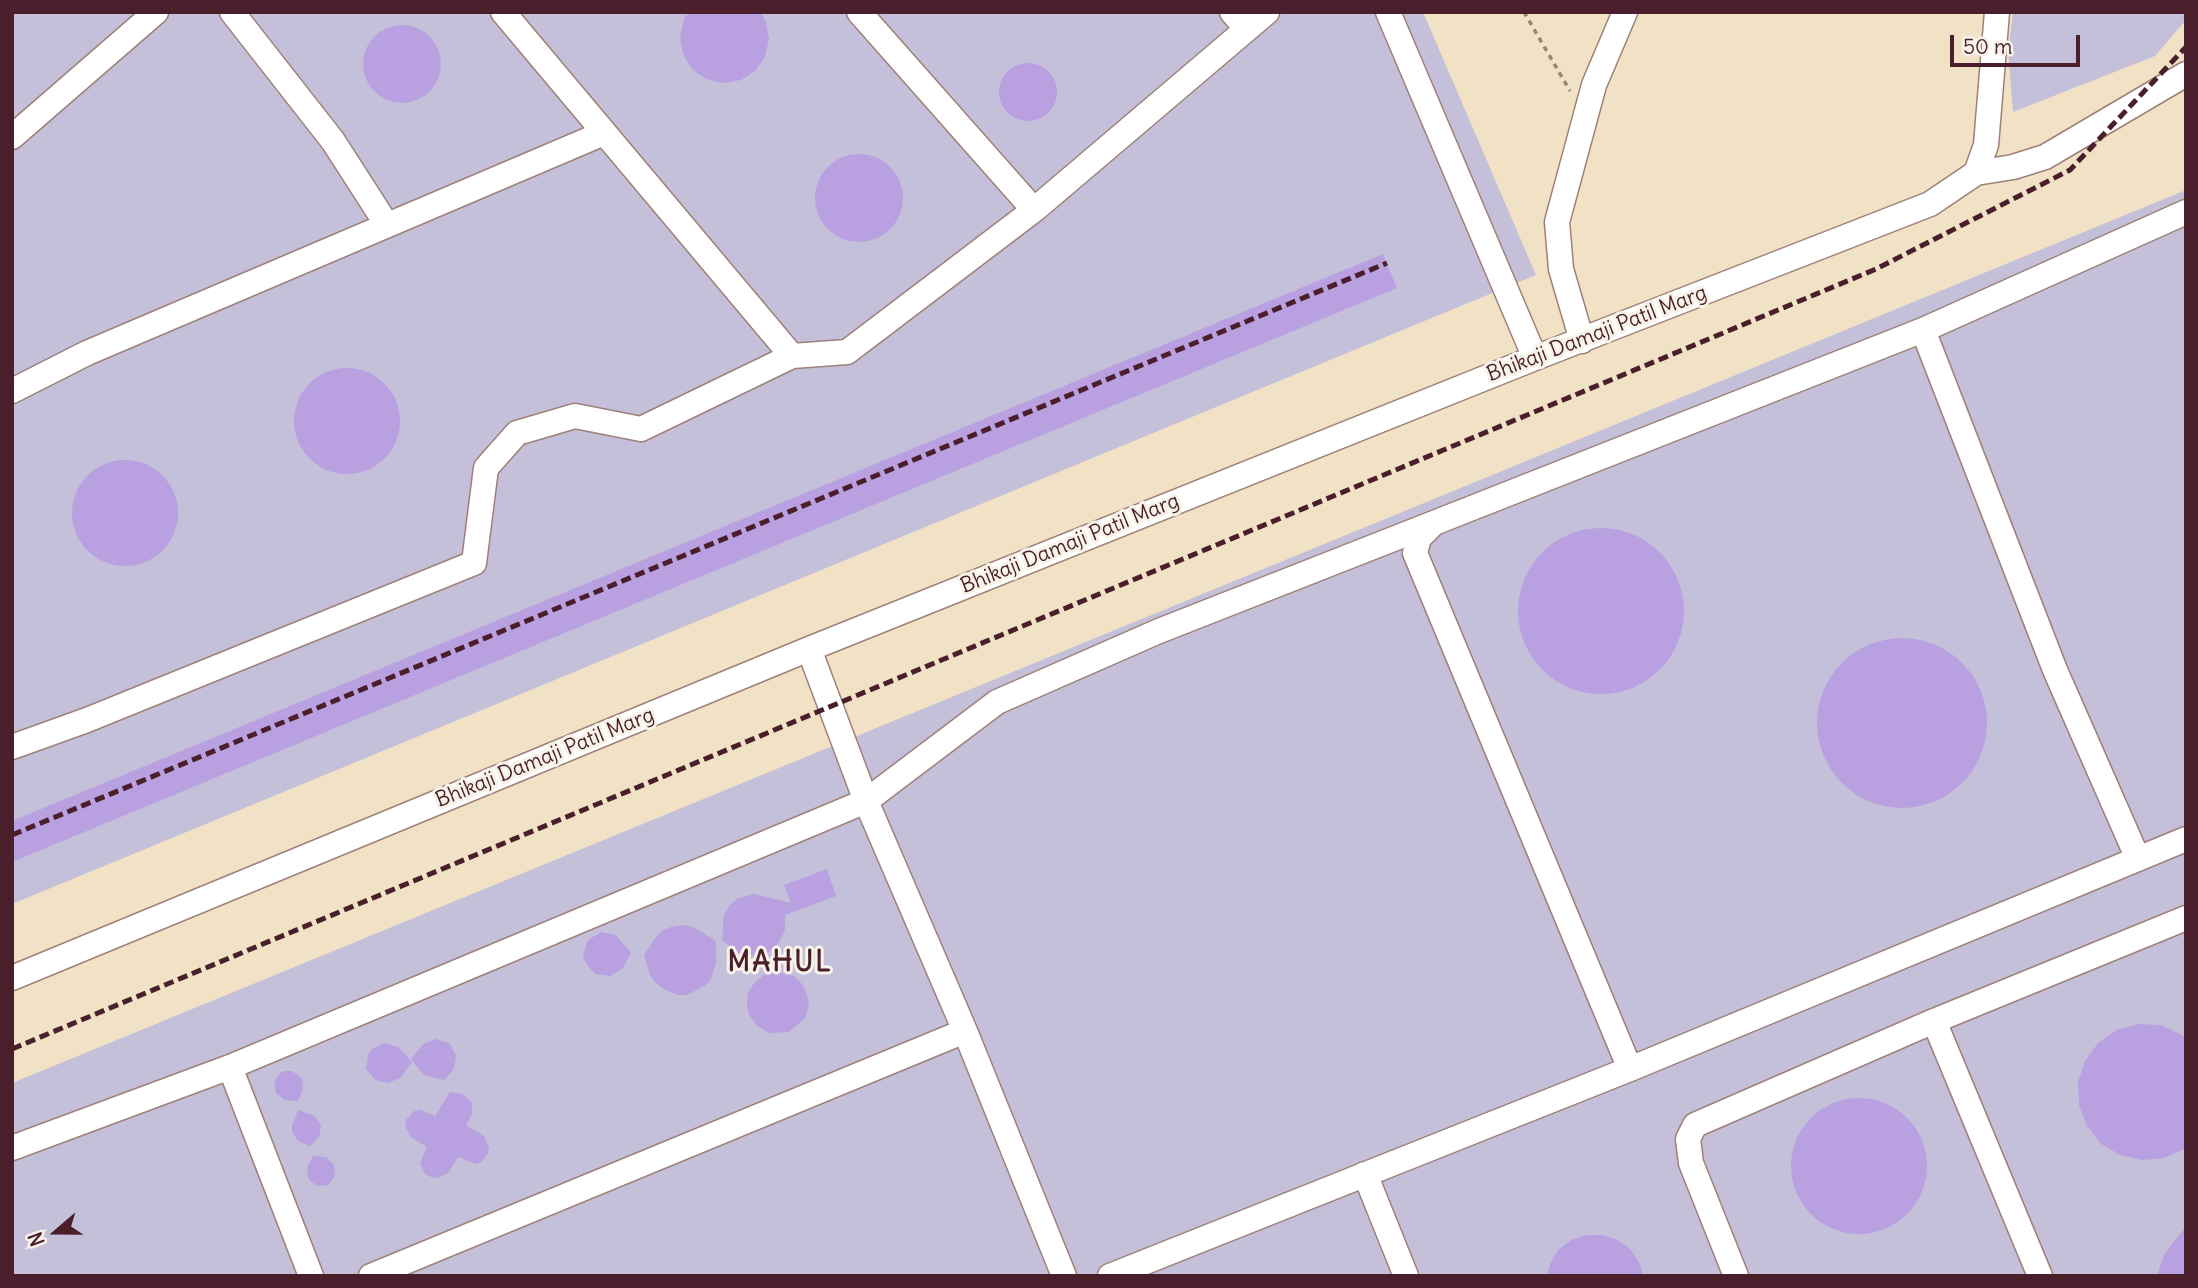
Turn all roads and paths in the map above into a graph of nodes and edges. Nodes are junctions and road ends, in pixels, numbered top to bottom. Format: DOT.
graph roads {
  1 [pos="156,12"];
  2 [pos="232,12"];
  3 [pos="859,12"];
  4 [pos="1267,12"];
  5 [pos="1388,12"];
  6 [pos="1524,12"];
  7 [pos="1625,12"];
  8 [pos="1997,12"];
  9 [pos="507,14"];
  10 [pos="1239,20"];
  11 [pos="2186,74"];
  12 [pos="1585,117"];
  13 [pos="604,133"];
  14 [pos="12,137"];
  15 [pos="1976,173"];
  16 [pos="1034,210"];
  17 [pos="2186,212"];
  18 [pos="387,225"];
  19 [pos="1923,330"];
  20 [pos="1582,341"];
  21 [pos="792,356"];
  22 [pos="1535,358"];
  23 [pos="12,391"];
  24 [pos="1434,523"];
  25 [pos="810,649"];
  26 [pos="12,747"];
  27 [pos="866,800"];
  28 [pos="2186,839"];
  29 [pos="2138,859"];
  30 [pos="2186,918"];
  31 [pos="12,978"];
  32 [pos="1934,1021"];
  33 [pos="965,1031"];
  34 [pos="230,1067"];
  35 [pos="1630,1069"];
  36 [pos="12,1148"];
  37 [pos="1365,1174"];
  38 [pos="311,1276"];
  39 [pos="371,1276"];
  40 [pos="1064,1276"];
  41 [pos="1111,1276"];
  42 [pos="1406,1276"];
  43 [pos="1737,1276"];
  44 [pos="2040,1276"];
  1 -- 14 [label="street"];
  2 -- 18 [label="street"];
  3 -- 16 [label="street"];
  4 -- 10 [label="street"];
  5 -- 22 [label="street"];
  6 -- 12 [label="path"];
  7 -- 12 [label="street"];
  8 -- 15 [label="street"];
  9 -- 13 [label="street"];
  10 -- 16 [label="street"];
  11 -- 15 [label="street"];
  12 -- 20 [label="street"];
  13 -- 18 [label="street"];
  13 -- 21 [label="street"];
  15 -- 20 [label="street, Bhikaji Damaji Patil Marg"];
  16 -- 21 [label="street"];
  17 -- 19 [label="street"];
  18 -- 23 [label="street"];
  19 -- 24 [label="street"];
  19 -- 29 [label="street"];
  20 -- 22 [label="street, Bhikaji Damaji Patil Marg"];
  21 -- 26 [label="street"];
  22 -- 25 [label="street, Bhikaji Damaji Patil Marg"];
  24 -- 27 [label="street"];
  24 -- 35 [label="street"];
  25 -- 27 [label="street"];
  25 -- 31 [label="street, Bhikaji Damaji Patil Marg"];
  27 -- 33 [label="street"];
  27 -- 34 [label="street"];
  28 -- 29 [label="street"];
  29 -- 35 [label="street"];
  30 -- 32 [label="street"];
  32 -- 43 [label="street"];
  32 -- 44 [label="street"];
  33 -- 39 [label="street"];
  33 -- 40 [label="street"];
  34 -- 36 [label="street"];
  34 -- 38 [label="street"];
  35 -- 37 [label="street"];
  37 -- 41 [label="street"];
  37 -- 42 [label="street"];
}
